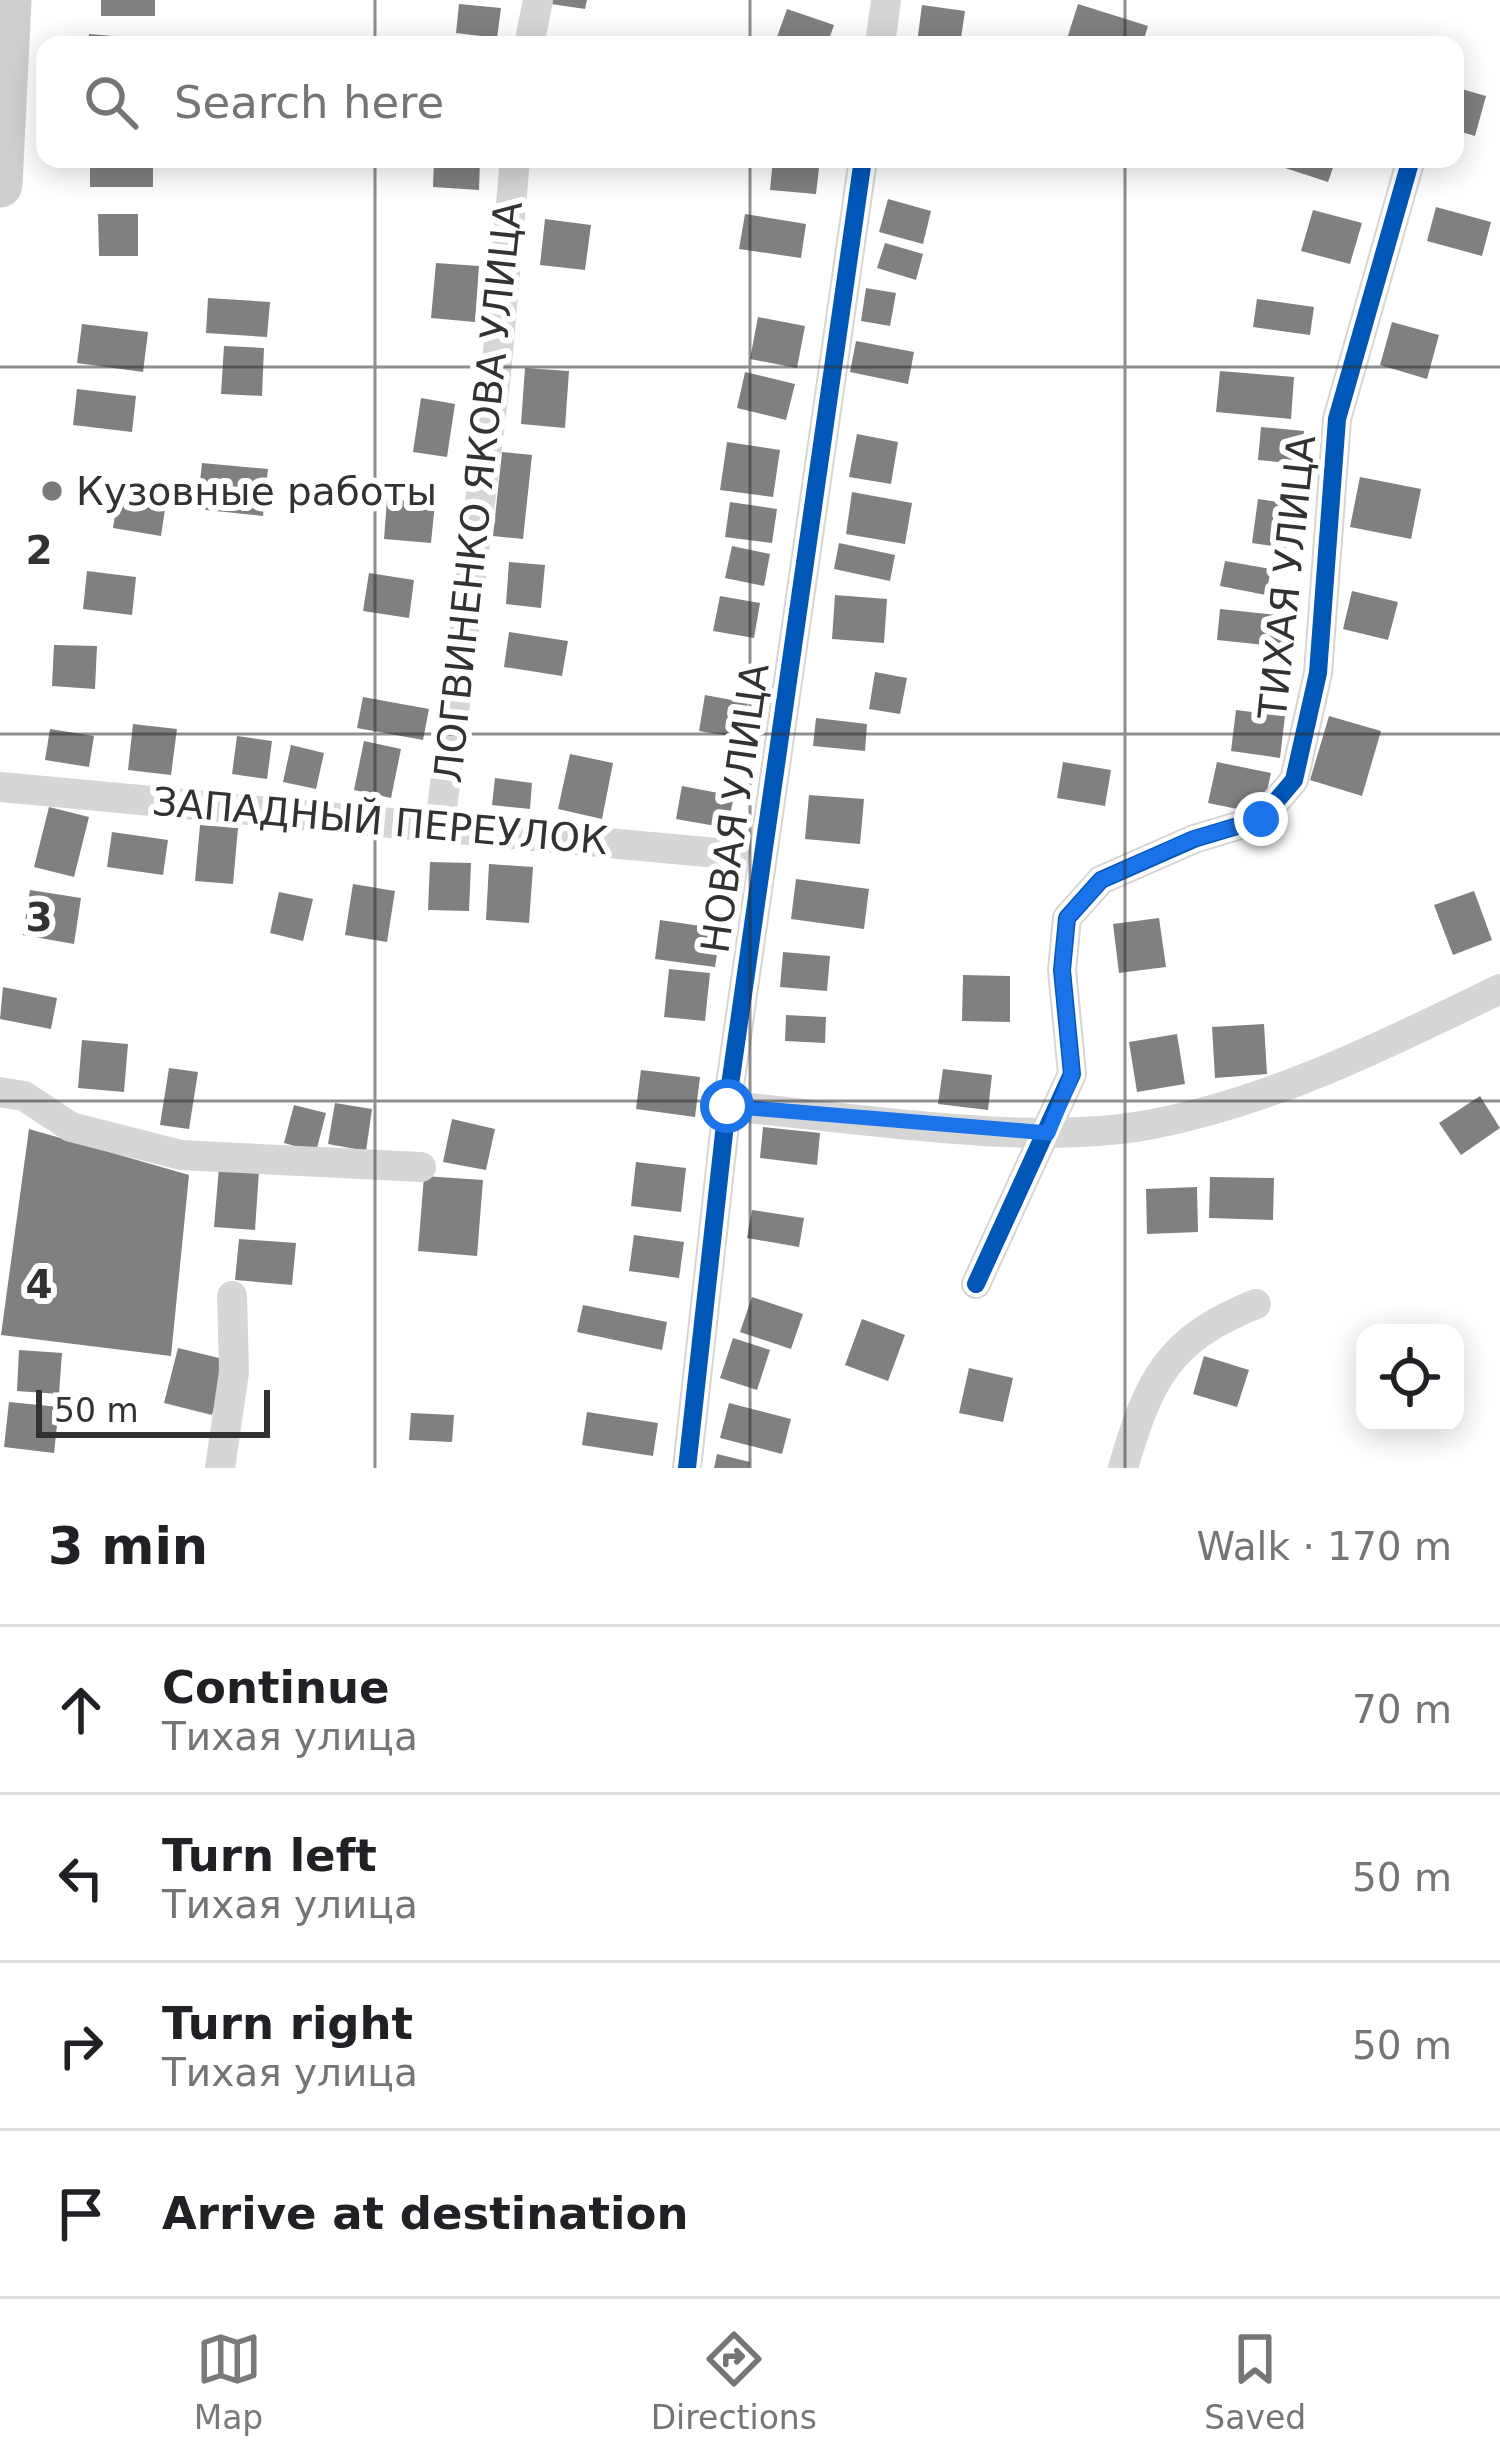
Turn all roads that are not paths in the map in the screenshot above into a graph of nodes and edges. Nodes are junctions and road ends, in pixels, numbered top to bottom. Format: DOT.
graph roads {
  1 [pos="9,0"];
  2 [pos="538,0"];
  3 [pos="886,0"];
  4 [pos="531,36"];
  5 [pos="881,36"];
  6 [pos="513,168"];
  7 [pos="862,168"];
  8 [pos="1408,168"];
  9 [pos="0,185"];
  10 [pos="0,787"];
  11 [pos="440,824"];
  12 [pos="760,857"];
  13 [pos="1500,989"];
  14 [pos="0,1092"];
  15 [pos="727,1106"];
  16 [pos="1048,1133"];
  17 [pos="421,1167"];
  18 [pos="976,1284"];
  19 [pos="232,1296"];
  20 [pos="1256,1304"];
  21 [pos="220,1468"];
  22 [pos="687,1468"];
  23 [pos="1123,1468"];
  1 -- 9 [label="main road"];
  2 -- 4 [label="street"];
  3 -- 5 [label="street"];
  6 -- 11 [label="street, ЛОГВИНЕНКО ЯКОВА УЛИЦА"];
  7 -- 12 [label="street, НОВАЯ УЛИЦА"];
  8 -- 16 [label="street, ТИХАЯ УЛИЦА"];
  10 -- 11 [label="street, ЗАПАДНЫЙ ПЕРЕУЛОК"];
  11 -- 12 [label="street, ЗАПАДНЫЙ ПЕРЕУЛОК"];
  12 -- 15 [label="street, НОВАЯ УЛИЦА"];
  13 -- 16 [label="street"];
  14 -- 17 [label="street"];
  15 -- 16 [label="street"];
  15 -- 22 [label="street, НОВАЯ УЛИЦА"];
  16 -- 18 [label="street, ТИХАЯ УЛИЦА"];
  19 -- 21 [label="street"];
  20 -- 23 [label="street"];
}
